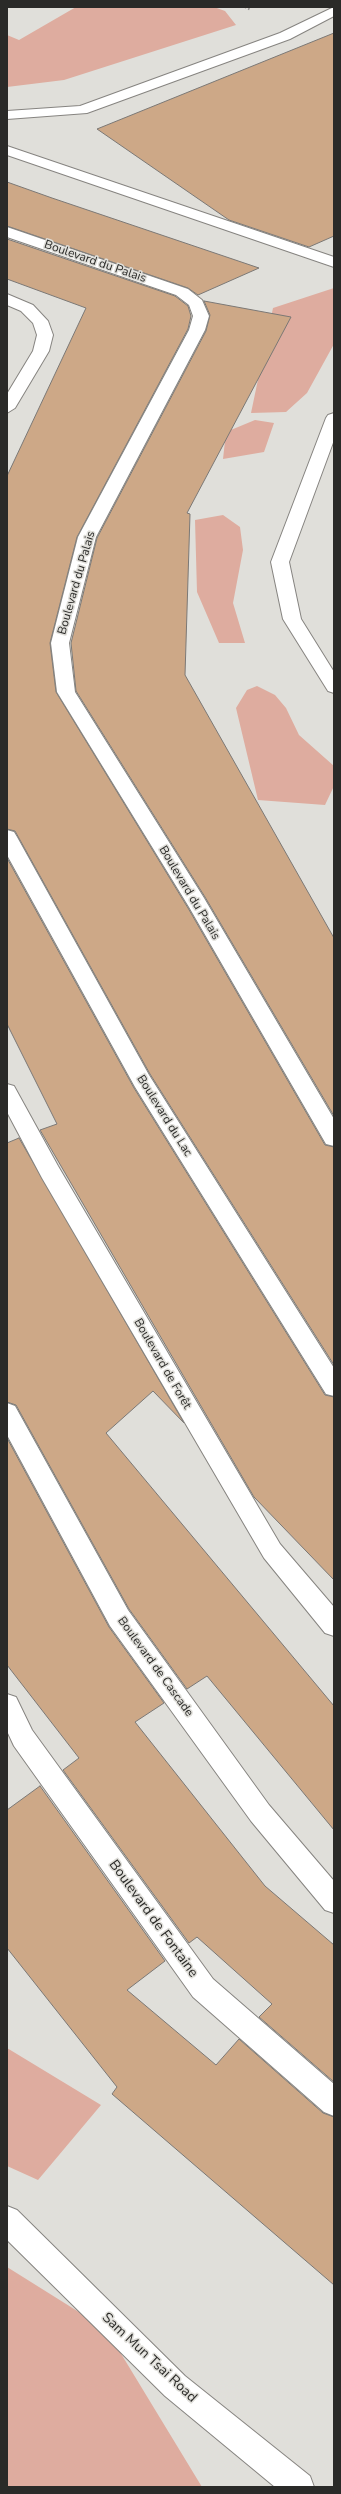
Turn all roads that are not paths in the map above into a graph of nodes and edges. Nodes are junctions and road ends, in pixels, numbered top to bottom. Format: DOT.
graph roads {
  1 [pos="334,11"];
  2 [pos="7,115"];
  3 [pos="7,150"];
  4 [pos="7,232"];
  5 [pos="334,262"];
  6 [pos="7,299"];
  7 [pos="7,408"];
  8 [pos="334,418"];
  9 [pos="334,687"];
  10 [pos="7,837"];
  11 [pos="7,1092"];
  12 [pos="334,1138"];
  13 [pos="334,1387"];
  14 [pos="7,1413"];
  15 [pos="334,1625"];
  16 [pos="7,1705"];
  17 [pos="334,1901"];
  18 [pos="334,2102"];
  19 [pos="7,2220"];
  20 [pos="299,2487"];
  1 -- 2 [label="street"];
  3 -- 5 [label="street"];
  4 -- 12 [label="street, Boulevard du Palais"];
  6 -- 7 [label="street"];
  8 -- 9 [label="street"];
  10 -- 13 [label="street, Boulevard du Lac"];
  11 -- 15 [label="street, Boulevard de Forêt"];
  14 -- 17 [label="street, Boulevard de Cascade"];
  16 -- 18 [label="street, Boulevard de Fontaine"];
  19 -- 20 [label="street, Sam Mun Tsai Road"];
}
